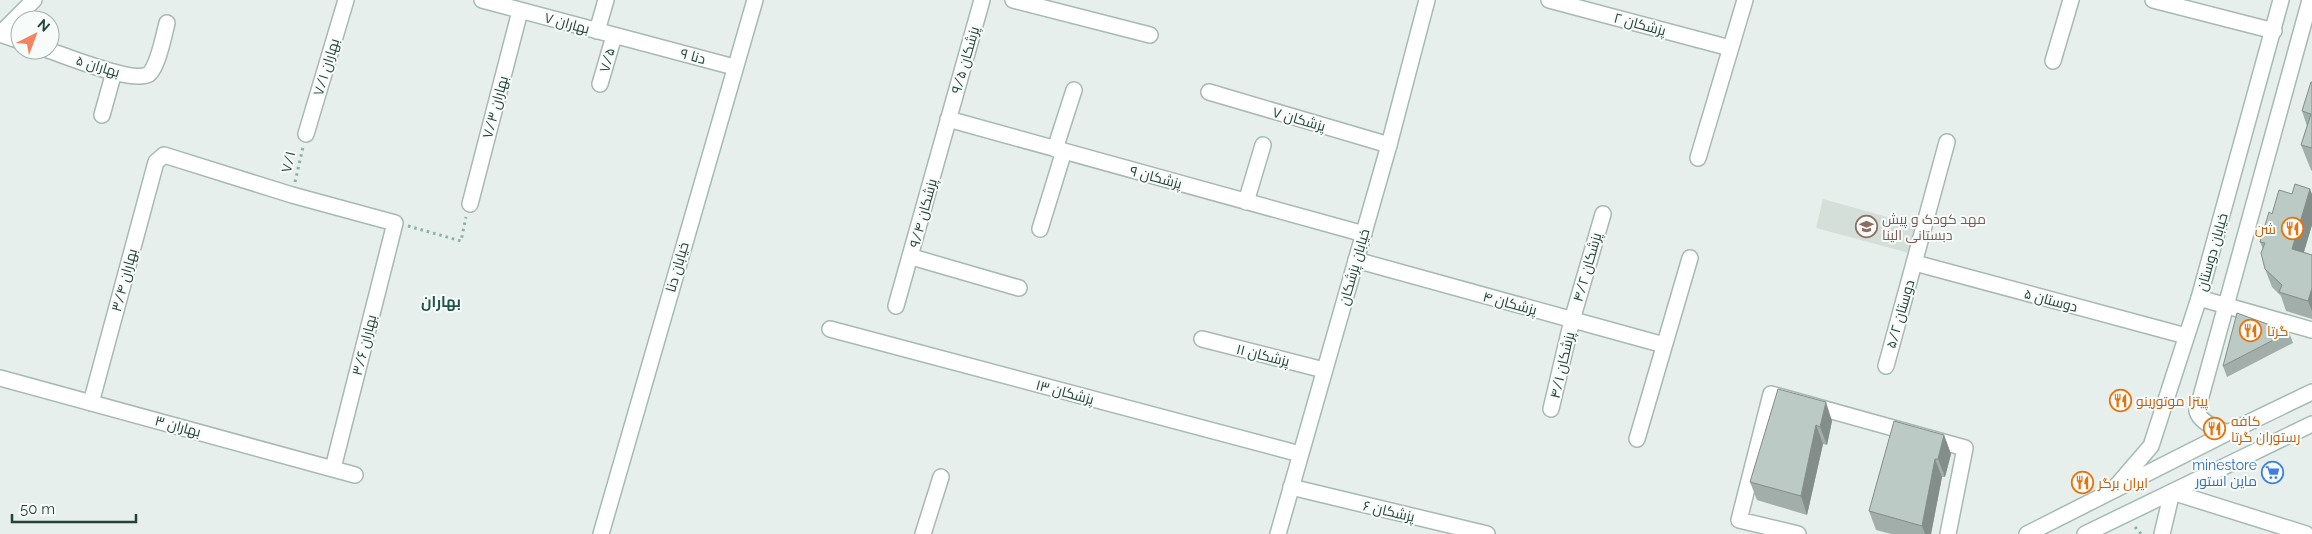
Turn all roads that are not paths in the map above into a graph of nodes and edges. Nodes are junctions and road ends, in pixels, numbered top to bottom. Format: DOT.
graph roads {
  1 [pos="34,0"];
  2 [pos="346,0"];
  3 [pos="482,0"];
  4 [pos="606,0"];
  5 [pos="755,0"];
  6 [pos="982,0"];
  7 [pos="1013,0"];
  8 [pos="1427,0"];
  9 [pos="1549,0"];
  10 [pos="1745,0"];
  11 [pos="2071,0"];
  12 [pos="2153,0"];
  13 [pos="2281,0"];
  14 [pos="2310,0"];
  15 [pos="520,11"];
  16 [pos="167,23"];
  17 [pos="597,31"];
  18 [pos="2274,31"];
  19 [pos="0,34"];
  20 [pos="1150,35"];
  21 [pos="614,36"];
  22 [pos="652,45"];
  23 [pos="1730,48"];
  24 [pos="60,54"];
  25 [pos="2053,61"];
  26 [pos="734,67"];
  27 [pos="114,72"];
  28 [pos="600,84"];
  29 [pos="1074,90"];
  30 [pos="1209,92"];
  31 [pos="102,115"];
  32 [pos="948,120"];
  33 [pos="306,134"];
  34 [pos="1947,142"];
  35 [pos="1389,145"];
  36 [pos="1262,146"];
  37 [pos="1060,150"];
  38 [pos="1698,158"];
  39 [pos="1246,202"];
  40 [pos="470,204"];
  41 [pos="1603,214"];
  42 [pos="396,223"];
  43 [pos="1040,229"];
  44 [pos="1364,234"];
  45 [pos="912,257"];
  46 [pos="1690,258"];
  47 [pos="1356,260"];
  48 [pos="1915,263"];
  49 [pos="1018,288"];
  50 [pos="2199,298"];
  51 [pos="896,306"];
  52 [pos="2226,306"];
  53 [pos="1572,320"];
  54 [pos="830,329"];
  55 [pos="2312,330"];
  56 [pos="2186,336"];
  57 [pos="1202,339"];
  58 [pos="1664,345"];
  59 [pos="1886,366"];
  60 [pos="1324,370"];
  61 [pos="0,378"];
  62 [pos="2312,392"];
  63 [pos="91,403"];
  64 [pos="1551,409"];
  65 [pos="2312,424"];
  66 [pos="2227,433"];
  67 [pos="1637,439"];
  68 [pos="1300,454"];
  69 [pos="333,468"];
  70 [pos="355,476"];
  71 [pos="941,477"];
  72 [pos="1291,487"];
  73 [pos="2113,490"];
  74 [pos="2172,492"];
  75 [pos="601,534"];
  76 [pos="923,534"];
  77 [pos="1278,534"];
  78 [pos="1487,534"];
  79 [pos="1798,534"];
  80 [pos="1948,534"];
  81 [pos="2026,534"];
  82 [pos="2085,534"];
  83 [pos="2162,534"];
  84 [pos="2306,534"];
  1 -- 19 [label="street"];
  2 -- 33 [label="street, ۷/۱ بهاران"];
  3 -- 15 [label="street, ۷ بهاران"];
  4 -- 17 [label="street"];
  5 -- 26 [label="street, خیابان دنا"];
  6 -- 32 [label="street, ۹/۵ پزشکان"];
  7 -- 20 [label="street"];
  8 -- 35 [label="street, خیابان پزشکان"];
  9 -- 23 [label="street, ۲ پزشکان"];
  10 -- 23 [label="street"];
  11 -- 25 [label="street"];
  12 -- 18 [label="street"];
  13 -- 18 [label="street, خیابان دوستان"];
  14 -- 52 [label="street, خیابان دوستان"];
  15 -- 17 [label="street, ۷ بهاران"];
  15 -- 40 [label="street, ۷/۳ بهاران"];
  16 -- 27 [label="street, ۵ بهاران"];
  17 -- 21 [label="street, ۷ بهاران"];
  18 -- 50 [label="street, خیابان دوستان"];
  21 -- 22 [label="street, ۷ بهاران"];
  21 -- 28 [label="street, ۷/۵"];
  22 -- 26 [label="street, ۹ دنا"];
  23 -- 38 [label="street"];
  24 -- 27 [label="street, ۵ بهاران"];
  26 -- 75 [label="street, خیابان دنا"];
  27 -- 31 [label="street"];
  29 -- 37 [label="street"];
  30 -- 35 [label="street, ۷ پزشکان"];
  32 -- 37 [label="street, ۹ پزشکان"];
  32 -- 45 [label="street, ۹/۴ پزشکان"];
  34 -- 48 [label="street, ۵/۲ دوستان"];
  35 -- 44 [label="street, خیابان پزشکان"];
  36 -- 39 [label="street"];
  37 -- 39 [label="street, ۹ پزشکان"];
  37 -- 43 [label="street"];
  39 -- 44 [label="street, ۹ پزشکان"];
  41 -- 53 [label="street, ۴/۲ پزشکان"];
  42 -- 63 [label="street, ۳/۴ بهاران"];
  42 -- 69 [label="street, ۳/۶ بهاران"];
  44 -- 47 [label="street, خیابان پزشکان"];
  45 -- 49 [label="street"];
  45 -- 51 [label="street, ۹/۴ پزشکان"];
  46 -- 58 [label="street"];
  47 -- 53 [label="street, ۴ پزشکان"];
  47 -- 60 [label="street, خیابان پزشکان"];
  48 -- 56 [label="street, ۵ دوستان"];
  48 -- 59 [label="street, ۵/۲ دوستان"];
  50 -- 52 [label="street"];
  50 -- 56 [label="street, خیابان دوستان"];
  52 -- 55 [label="street"];
  52 -- 66 [label="street, خیابان دوستان"];
  53 -- 58 [label="street, ۴ پزشکان"];
  53 -- 64 [label="street, ۴/۱ پزشکان"];
  54 -- 68 [label="street, ۱۳ پزشکان"];
  56 -- 73 [label="street, خیابان دوستان"];
  57 -- 60 [label="street, ۱۱ پزشکان"];
  58 -- 67 [label="street"];
  60 -- 68 [label="street, خیابان پزشکان"];
  61 -- 63 [label="street, ۳ بهاران"];
  62 -- 66 [label="street"];
  63 -- 69 [label="street, ۳ بهاران"];
  65 -- 74 [label="street"];
  66 -- 73 [label="street"];
  68 -- 72 [label="street, خیابان پزشکان"];
  69 -- 70 [label="street, ۳ بهاران"];
  71 -- 76 [label="street"];
  72 -- 77 [label="street, خیابان پزشکان"];
  72 -- 78 [label="street, ۶ پزشکان"];
  73 -- 81 [label="street"];
  74 -- 82 [label="street"];
  74 -- 83 [label="street"];
  74 -- 84 [label="street"];
  79 -- 80 [label="street"];
}
